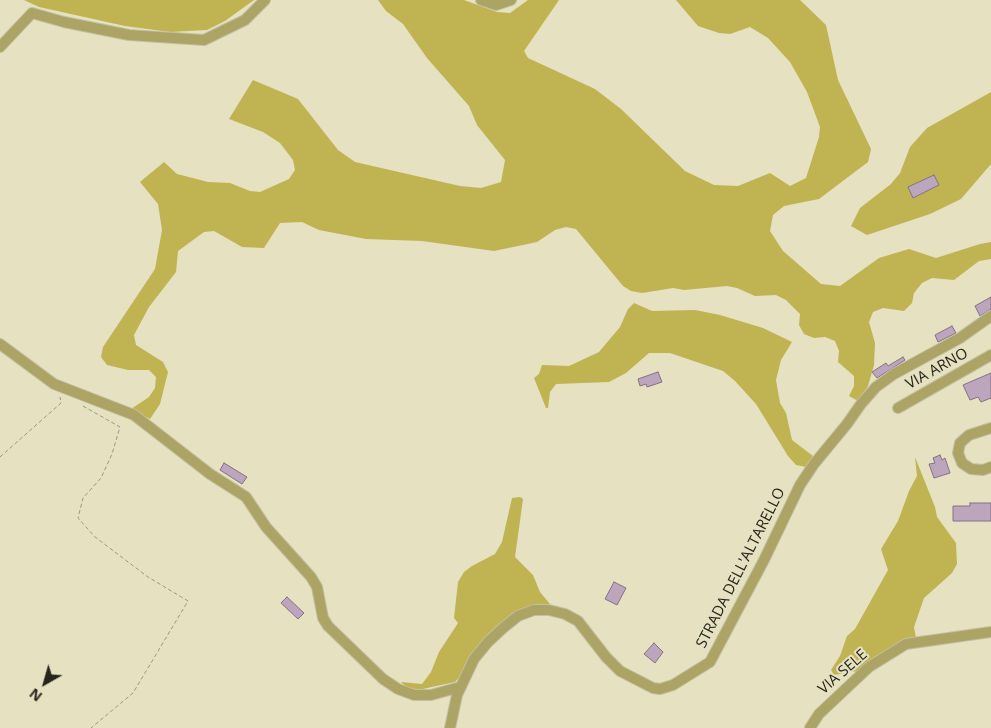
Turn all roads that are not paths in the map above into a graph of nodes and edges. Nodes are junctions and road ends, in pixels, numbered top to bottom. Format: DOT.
graph roads {
  1 [pos="265,0"];
  2 [pos="481,0"];
  3 [pos="511,0"];
  4 [pos="0,47"];
  5 [pos="991,316"];
  6 [pos="0,344"];
  7 [pos="991,355"];
  8 [pos="898,408"];
  9 [pos="991,428"];
  10 [pos="991,467"];
  11 [pos="991,632"];
  12 [pos="460,687"];
  13 [pos="450,728"];
  14 [pos="810,728"];
  1 -- 4 [label="street"];
  2 -- 3 [label="street"];
  5 -- 12 [label="street, STRADA DELL'ALTARELLO"];
  6 -- 12 [label="street"];
  7 -- 8 [label="street, VIA ARNO"];
  9 -- 10 [label="street"];
  11 -- 14 [label="street, VIA SELE"];
  12 -- 13 [label="street, STRADA DELL'ALTARELLO"];
}
